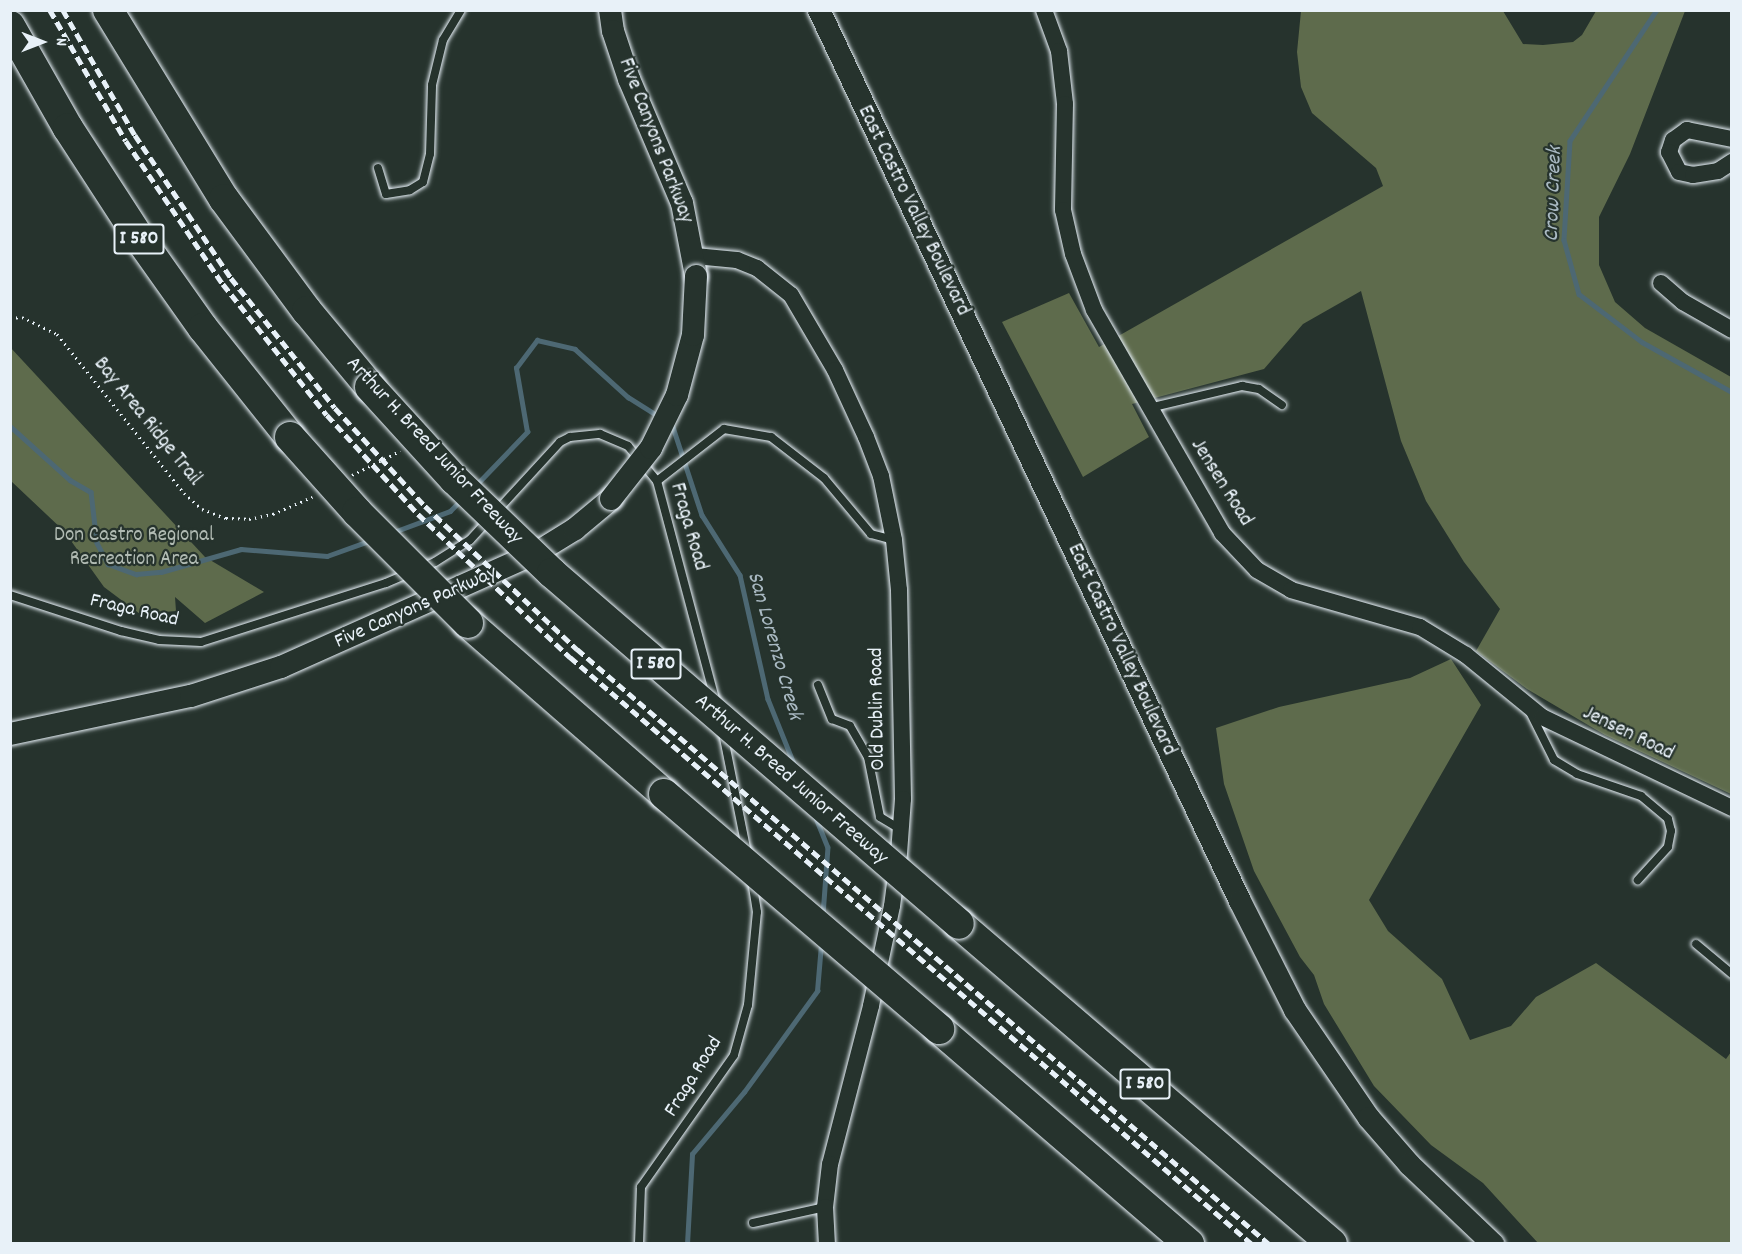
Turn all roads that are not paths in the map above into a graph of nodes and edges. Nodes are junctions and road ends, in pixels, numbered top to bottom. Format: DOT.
graph roads {
  1 [pos="108,10"];
  2 [pos="461,10"];
  3 [pos="610,10"];
  4 [pos="819,10"];
  5 [pos="1049,12"];
  6 [pos="10,26"];
  7 [pos="1731,139"];
  8 [pos="1731,162"];
  9 [pos="378,168"];
  10 [pos="696,266"];
  11 [pos="1661,283"];
  12 [pos="1731,330"];
  13 [pos="1282,405"];
  14 [pos="1148,408"];
  15 [pos="657,481"];
  16 [pos="894,540"];
  17 [pos="10,595"];
  18 [pos="818,685"];
  19 [pos="1527,704"];
  20 [pos="10,734"];
  21 [pos="1731,808"];
  22 [pos="900,829"];
  23 [pos="1638,880"];
  24 [pos="1696,944"];
  25 [pos="1731,974"];
  26 [pos="825,1207"];
  27 [pos="753,1223"];
  28 [pos="639,1244"];
  29 [pos="827,1244"];
  30 [pos="1190,1244"];
  31 [pos="1332,1244"];
  32 [pos="1493,1244"];
  1 -- 31 [label="highway, Arthur H. Breed Junior Freeway / I 580, bridge"];
  2 -- 9 [label="lane"];
  3 -- 10 [label="main road, Five Canyons Parkway"];
  4 -- 32 [label="main road, East Castro Valley Boulevard"];
  5 -- 14 [label="street, Jensen Road"];
  6 -- 30 [label="highway, I 580, bridge"];
  7 -- 8 [label="street"];
  10 -- 16 [label="street, Old Dublin Road"];
  10 -- 20 [label="main road, Five Canyons Parkway, bridge"];
  11 -- 12 [label="street"];
  13 -- 14 [label="lane"];
  14 -- 19 [label="street, Jensen Road"];
  15 -- 16 [label="lane"];
  15 -- 17 [label="lane, Fraga Road"];
  15 -- 28 [label="lane, Fraga Road"];
  16 -- 22 [label="street, Old Dublin Road"];
  18 -- 22 [label="lane"];
  19 -- 21 [label="street, Jensen Road"];
  19 -- 23 [label="lane"];
  22 -- 26 [label="street, Old Dublin Road"];
  24 -- 25 [label="lane"];
  26 -- 27 [label="lane"];
  26 -- 29 [label="street, Old Dublin Road"];
}
